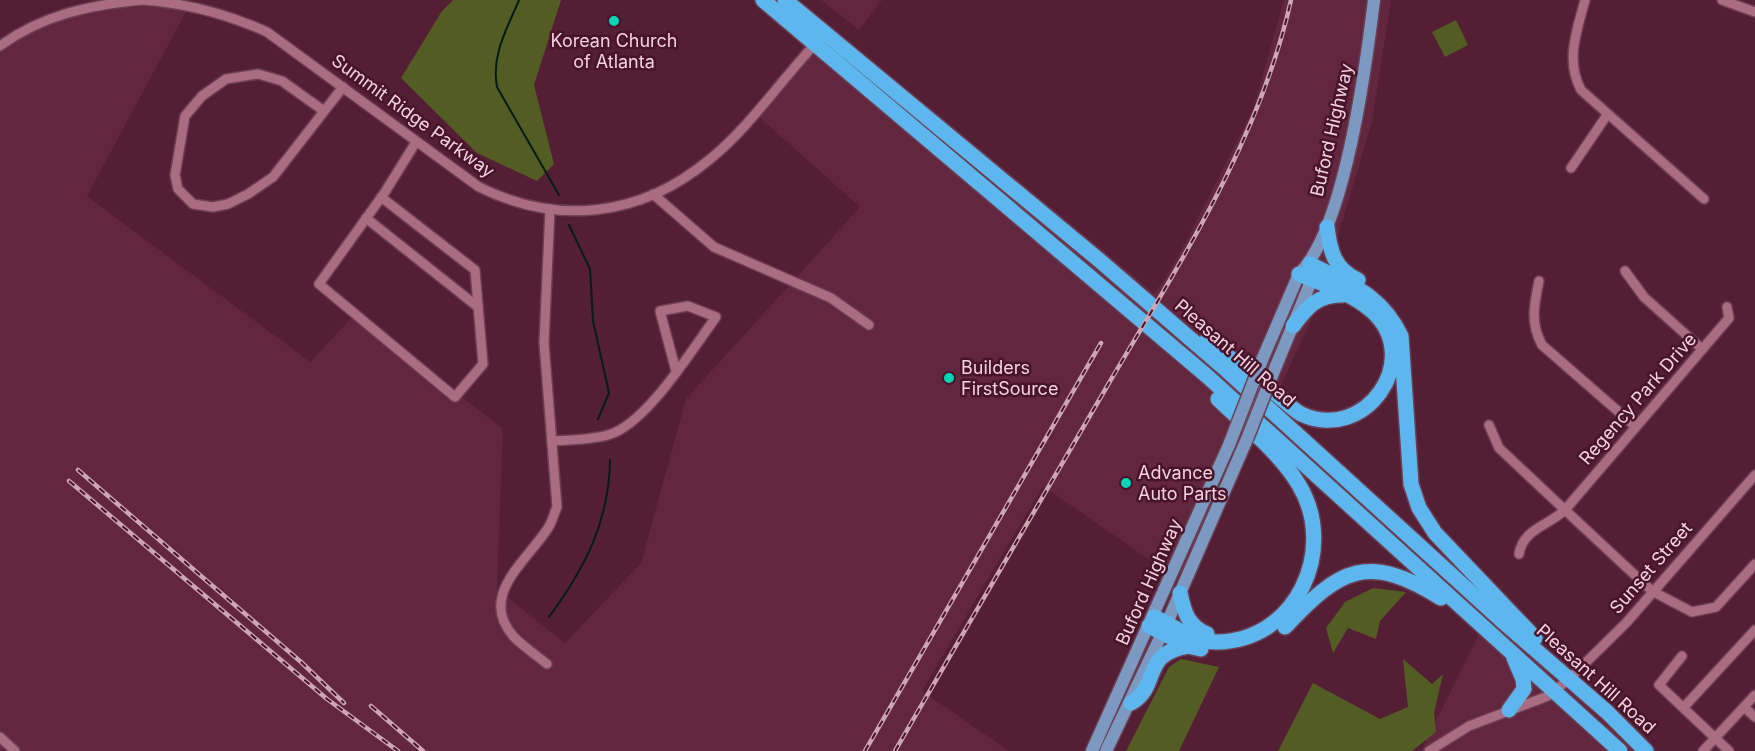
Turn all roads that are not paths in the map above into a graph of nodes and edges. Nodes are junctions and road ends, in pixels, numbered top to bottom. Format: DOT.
graph roads {
  1 [pos="142,0"];
  2 [pos="763,0"];
  3 [pos="785,0"];
  4 [pos="1374,0"];
  5 [pos="1584,0"];
  6 [pos="1722,0"];
  7 [pos="104,2"];
  8 [pos="86,4"];
  9 [pos="1755,12"];
  10 [pos="820,39"];
  11 [pos="0,46"];
  12 [pos="343,87"];
  13 [pos="324,111"];
  14 [pos="1606,115"];
  15 [pos="416,142"];
  16 [pos="1571,168"];
  17 [pos="653,194"];
  18 [pos="381,197"];
  19 [pos="1704,199"];
  20 [pos="550,209"];
  21 [pos="366,218"];
  22 [pos="1327,227"];
  23 [pos="1099,260"];
  24 [pos="1626,270"];
  25 [pos="1307,272"];
  26 [pos="1539,281"];
  27 [pos="1344,295"];
  28 [pos="1119,299"];
  29 [pos="478,307"];
  30 [pos="1727,307"];
  31 [pos="869,325"];
  32 [pos="1293,326"];
  33 [pos="1702,349"];
  34 [pos="676,371"];
  35 [pos="1489,425"];
  36 [pos="1635,426"];
  37 [pos="552,441"];
  38 [pos="1407,448"];
  39 [pos="1755,475"];
  40 [pos="1565,510"];
  41 [pos="1519,554"];
  42 [pos="1755,564"];
  43 [pos="1652,591"];
  44 [pos="1300,592"];
  45 [pos="1180,593"];
  46 [pos="1474,619"];
  47 [pos="1158,625"];
  48 [pos="1755,630"];
  49 [pos="1188,646"];
  50 [pos="1509,650"];
  51 [pos="1682,656"];
  52 [pos="547,664"];
  53 [pos="1569,679"];
  54 [pos="1555,691"];
  55 [pos="1755,695"];
  56 [pos="1131,703"];
  57 [pos="1684,707"];
  58 [pos="1744,707"];
  59 [pos="1509,710"];
  60 [pos="1755,717"];
  61 [pos="0,738"];
  62 [pos="1715,738"];
  63 [pos="15,751"];
  64 [pos="1092,751"];
  65 [pos="1106,751"];
  66 [pos="1429,751"];
  67 [pos="1620,751"];
  68 [pos="1646,751"];
  69 [pos="1703,751"];
  70 [pos="1729,751"];
  1 -- 7 [label="street, Summit Ridge Parkway"];
  1 -- 12 [label="street, Summit Ridge Parkway"];
  2 -- 10 [label="highway, Pleasant Hill Road"];
  3 -- 10 [label="highway, Pleasant Hill Road"];
  4 -- 22 [label="main road, Buford Highway"];
  5 -- 14 [label="street"];
  6 -- 9 [label="street"];
  7 -- 8 [label="street, Summit Ridge Parkway"];
  8 -- 11 [label="street, Summit Ridge Parkway"];
  10 -- 17 [label="street, Summit Ridge Parkway"];
  10 -- 23 [label="highway, Pleasant Hill Road"];
  10 -- 28 [label="highway, Pleasant Hill Road"];
  12 -- 13 [label="street"];
  12 -- 15 [label="street, Summit Ridge Parkway"];
  13 -- 13 [label="street"];
  14 -- 16 [label="street"];
  14 -- 19 [label="street"];
  15 -- 18 [label="street"];
  15 -- 20 [label="street, Summit Ridge Parkway"];
  17 -- 20 [label="street, Summit Ridge Parkway"];
  17 -- 31 [label="street"];
  18 -- 21 [label="street"];
  18 -- 29 [label="street"];
  20 -- 37 [label="street"];
  21 -- 29 [label="street"];
  21 -- 29 [label="street"];
  22 -- 25 [label="main road, Buford Highway"];
  22 -- 38 [label="highway"];
  23 -- 27 [label="highway"];
  23 -- 53 [label="highway, Pleasant Hill Road"];
  24 -- 33 [label="street"];
  25 -- 27 [label="highway"];
  25 -- 32 [label="main road, Buford Highway"];
  25 -- 38 [label="highway"];
  25 -- 47 [label="main road, Buford Highway, bridge"];
  26 -- 36 [label="street"];
  27 -- 32 [label="highway"];
  28 -- 44 [label="highway"];
  28 -- 46 [label="highway, Pleasant Hill Road"];
  30 -- 33 [label="street, Regency Park Drive"];
  32 -- 45 [label="main road, Buford Highway, bridge"];
  33 -- 36 [label="street, Regency Park Drive"];
  34 -- 34 [label="street"];
  34 -- 37 [label="street"];
  35 -- 40 [label="street"];
  36 -- 40 [label="street, Regency Park Drive"];
  37 -- 52 [label="street"];
  38 -- 53 [label="highway"];
  39 -- 43 [label="street, Sunset Street"];
  40 -- 41 [label="street, Regency Park Drive"];
  40 -- 43 [label="street"];
  42 -- 43 [label="street"];
  43 -- 53 [label="street, Sunset Street"];
  44 -- 45 [label="highway"];
  44 -- 47 [label="highway"];
  45 -- 47 [label="main road, Buford Highway"];
  46 -- 49 [label="highway"];
  46 -- 50 [label="highway, Pleasant Hill Road"];
  47 -- 49 [label="highway"];
  47 -- 56 [label="main road, Buford Highway"];
  47 -- 64 [label="main road, Buford Highway"];
  48 -- 57 [label="street"];
  49 -- 56 [label="highway"];
  50 -- 54 [label="highway, Pleasant Hill Road"];
  50 -- 59 [label="highway"];
  51 -- 57 [label="street"];
  53 -- 54 [label="street, Sunset Street"];
  53 -- 68 [label="highway, Pleasant Hill Road"];
  54 -- 59 [label="street, Sunset Street"];
  54 -- 67 [label="highway, Pleasant Hill Road"];
  55 -- 58 [label="street"];
  56 -- 65 [label="main road, Buford Highway"];
  57 -- 62 [label="street"];
  58 -- 60 [label="street"];
  58 -- 62 [label="street"];
  59 -- 66 [label="street, Sunset Street"];
  61 -- 63 [label="street"];
  62 -- 69 [label="street"];
  62 -- 70 [label="street"];
}
